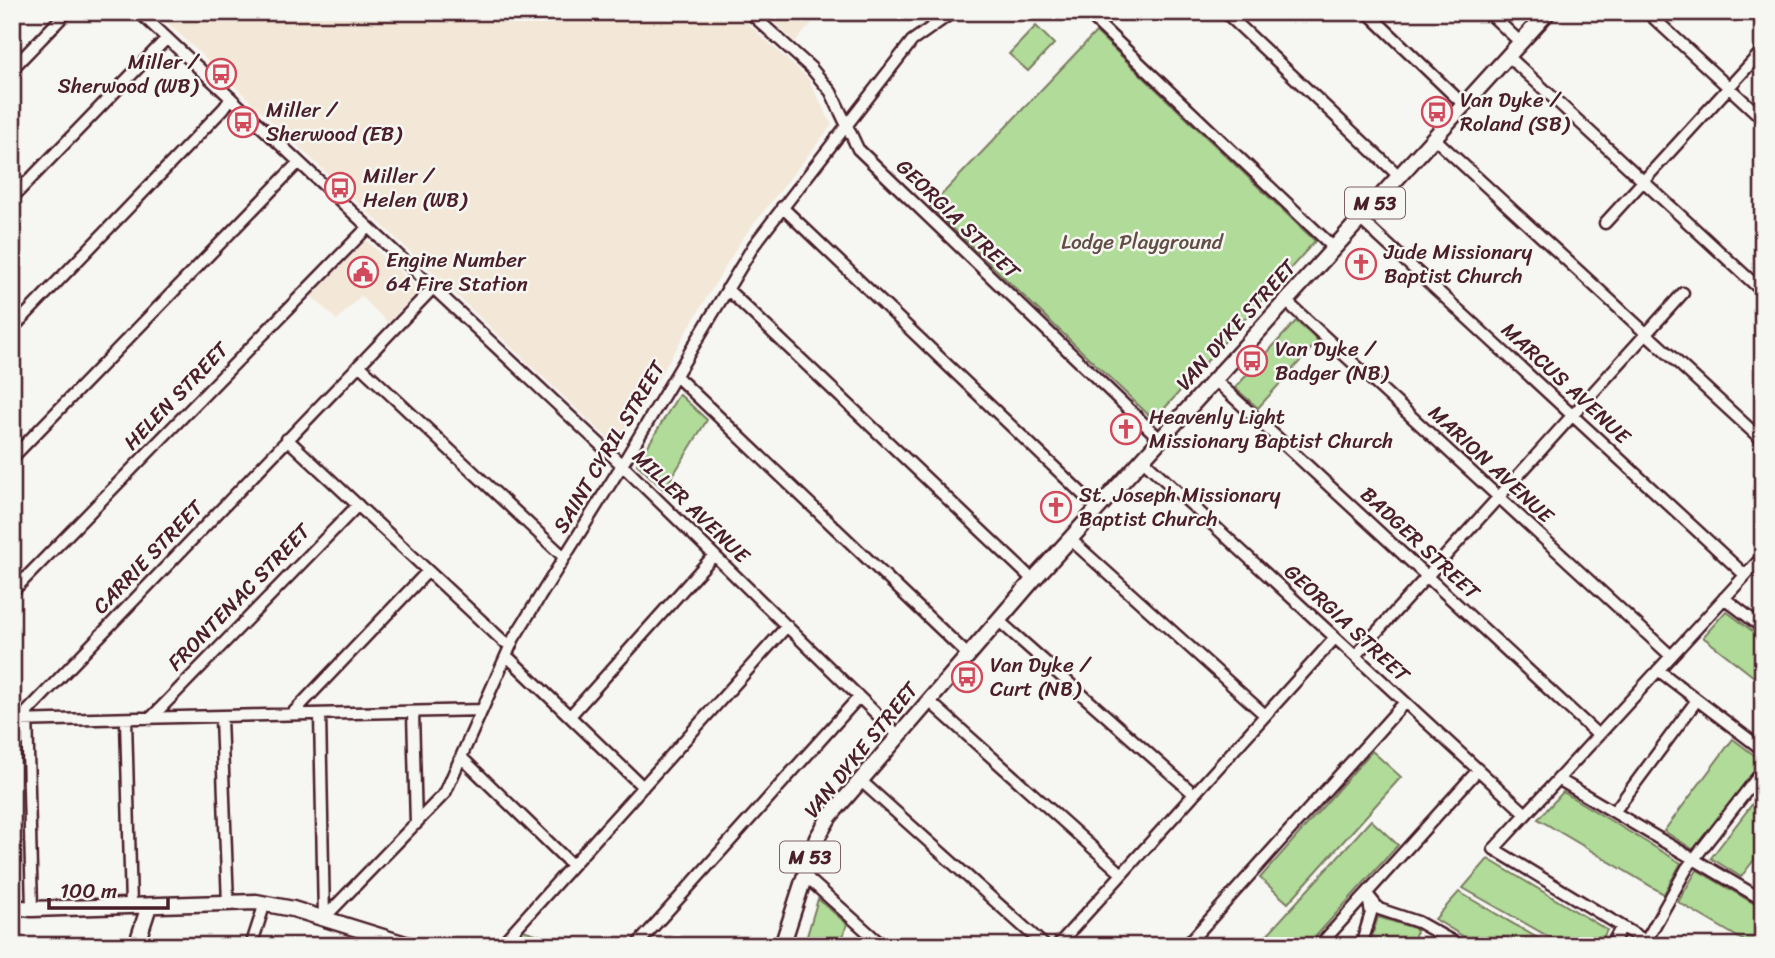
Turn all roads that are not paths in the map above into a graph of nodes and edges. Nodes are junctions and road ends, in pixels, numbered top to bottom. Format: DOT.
graph roads {
  1 [pos="67,12"];
  2 [pos="139,12"];
  3 [pos="749,12"];
  4 [pos="953,12"];
  5 [pos="1086,12"];
  6 [pos="1225,12"];
  7 [pos="1367,12"];
  8 [pos="1488,12"];
  9 [pos="1548,12"];
  10 [pos="1647,12"];
  11 [pos="167,38"];
  12 [pos="1520,42"];
  13 [pos="1763,50"];
  14 [pos="1508,56"];
  15 [pos="12,69"];
  16 [pos="1728,88"];
  17 [pos="231,98"];
  18 [pos="1464,105"];
  19 [pos="1763,119"];
  20 [pos="845,126"];
  21 [pos="1434,138"];
  22 [pos="299,162"];
  23 [pos="1399,176"];
  24 [pos="1643,181"];
  25 [pos="12,198"];
  26 [pos="782,207"];
  27 [pos="1360,219"];
  28 [pos="1605,222"];
  29 [pos="368,227"];
  30 [pos="1334,248"];
  31 [pos="433,288"];
  32 [pos="727,289"];
  33 [pos="1763,292"];
  34 [pos="1684,293"];
  35 [pos="1286,301"];
  36 [pos="12,329"];
  37 [pos="1647,334"];
  38 [pos="359,365"];
  39 [pos="676,376"];
  40 [pos="1214,380"];
  41 [pos="1573,415"];
  42 [pos="287,439"];
  43 [pos="1161,440"];
  44 [pos="1763,441"];
  45 [pos="12,458"];
  46 [pos="1143,460"];
  47 [pos="622,465"];
  48 [pos="1499,497"];
  49 [pos="358,505"];
  50 [pos="1098,509"];
  51 [pos="1070,540"];
  52 [pos="714,555"];
  53 [pos="1763,556"];
  54 [pos="564,557"];
  55 [pos="428,570"];
  56 [pos="1745,575"];
  57 [pos="1427,576"];
  58 [pos="1033,580"];
  59 [pos="12,592"];
  60 [pos="1724,598"];
  61 [pos="999,620"];
  62 [pos="787,626"];
  63 [pos="1763,628"];
  64 [pos="1335,638"];
  65 [pos="511,645"];
  66 [pos="968,655"];
  67 [pos="507,656"];
  68 [pos="1355,656"];
  69 [pos="1671,656"];
  70 [pos="1658,670"];
  71 [pos="859,696"];
  72 [pos="1697,700"];
  73 [pos="928,701"];
  74 [pos="1405,702"];
  75 [pos="482,710"];
  76 [pos="413,713"];
  77 [pos="292,714"];
  78 [pos="320,715"];
  79 [pos="1265,715"];
  80 [pos="570,716"];
  81 [pos="221,718"];
  82 [pos="150,719"];
  83 [pos="126,720"];
  84 [pos="12,721"];
  85 [pos="27,721"];
  86 [pos="898,735"];
  87 [pos="1598,735"];
  88 [pos="1763,750"];
  89 [pos="461,757"];
  90 [pos="1478,770"];
  91 [pos="1763,770"];
  92 [pos="1558,779"];
  93 [pos="860,780"];
  94 [pos="643,787"];
  95 [pos="1194,794"];
  96 [pos="1614,812"];
  97 [pos="1526,814"];
  98 [pos="416,824"];
  99 [pos="1695,860"];
  100 [pos="572,865"];
  101 [pos="1122,874"];
  102 [pos="804,875"];
  103 [pos="1367,894"];
  104 [pos="1763,900"];
  105 [pos="265,903"];
  106 [pos="228,904"];
  107 [pos="131,906"];
  108 [pos="149,906"];
  109 [pos="12,907"];
  110 [pos="32,909"];
  111 [pos="324,918"];
  112 [pos="1621,928"];
  113 [pos="368,940"];
  114 [pos="1650,943"];
  115 [pos="136,946"];
  116 [pos="251,946"];
  117 [pos="412,946"];
  118 [pos="500,946"];
  119 [pos="636,946"];
  120 [pos="782,946"];
  121 [pos="883,946"];
  122 [pos="1045,946"];
  123 [pos="1057,946"];
  124 [pos="1186,946"];
  125 [pos="1319,946"];
  126 [pos="1361,946"];
  127 [pos="1461,946"];
  128 [pos="1611,946"];
  1 -- 15 [label="street"];
  2 -- 11 [label="street, MILLER AVENUE"];
  3 -- 20 [label="street, GEORGIA STREET"];
  4 -- 20 [label="street, SAINT CYRIL STREET"];
  5 -- 30 [label="street"];
  6 -- 23 [label="street"];
  7 -- 18 [label="street"];
  8 -- 12 [label="street"];
  9 -- 12 [label="main road, VAN DYKE STREET / M 53"];
  10 -- 16 [label="street"];
  11 -- 17 [label="street, MILLER AVENUE"];
  11 -- 25 [label="street"];
  12 -- 14 [label="main road, VAN DYKE STREET / M 53"];
  13 -- 16 [label="street"];
  14 -- 18 [label="main road, VAN DYKE STREET / M 53"];
  14 -- 24 [label="street"];
  16 -- 19 [label="street"];
  16 -- 24 [label="street"];
  17 -- 22 [label="street, MILLER AVENUE"];
  17 -- 36 [label="street"];
  18 -- 21 [label="main road, VAN DYKE STREET / M 53"];
  20 -- 26 [label="street, SAINT CYRIL STREET"];
  20 -- 43 [label="street, GEORGIA STREET"];
  21 -- 23 [label="main road, VAN DYKE STREET / M 53"];
  21 -- 37 [label="street"];
  22 -- 29 [label="street, MILLER AVENUE"];
  22 -- 45 [label="street"];
  23 -- 27 [label="main road, VAN DYKE STREET / M 53"];
  24 -- 28 [label="street"];
  24 -- 33 [label="street"];
  26 -- 32 [label="street, SAINT CYRIL STREET"];
  26 -- 50 [label="street"];
  27 -- 30 [label="main road, VAN DYKE STREET / M 53"];
  27 -- 41 [label="street, MARCUS AVENUE"];
  29 -- 31 [label="street, MILLER AVENUE"];
  29 -- 59 [label="street, HELEN STREET"];
  30 -- 35 [label="main road, VAN DYKE STREET / M 53"];
  31 -- 38 [label="street, CARRIE STREET"];
  31 -- 47 [label="street, MILLER AVENUE"];
  32 -- 39 [label="street, SAINT CYRIL STREET"];
  32 -- 58 [label="street"];
  34 -- 37 [label="street"];
  35 -- 40 [label="main road, VAN DYKE STREET / M 53"];
  35 -- 48 [label="street, MARION AVENUE"];
  37 -- 41 [label="street"];
  37 -- 44 [label="street"];
  38 -- 42 [label="street, CARRIE STREET"];
  38 -- 54 [label="street"];
  39 -- 47 [label="street, SAINT CYRIL STREET"];
  39 -- 66 [label="street"];
  40 -- 43 [label="main road, VAN DYKE STREET / M 53"];
  40 -- 57 [label="street, BADGER STREET"];
  41 -- 48 [label="street"];
  41 -- 56 [label="street, MARCUS AVENUE"];
  42 -- 49 [label="street"];
  42 -- 85 [label="street, CARRIE STREET"];
  43 -- 46 [label="main road, VAN DYKE STREET / M 53"];
  46 -- 50 [label="main road, VAN DYKE STREET / M 53"];
  46 -- 64 [label="street, GEORGIA STREET"];
  47 -- 52 [label="street, MILLER AVENUE"];
  47 -- 54 [label="street, SAINT CYRIL STREET"];
  48 -- 57 [label="street"];
  48 -- 69 [label="street, MARION AVENUE"];
  49 -- 55 [label="street"];
  49 -- 82 [label="street, FRONTENAC STREET"];
  50 -- 51 [label="main road, VAN DYKE STREET / M 53"];
  51 -- 58 [label="main road, VAN DYKE STREET / M 53"];
  51 -- 79 [label="street"];
  52 -- 62 [label="street, MILLER AVENUE"];
  52 -- 80 [label="street"];
  53 -- 56 [label="street"];
  54 -- 65 [label="street, SAINT CYRIL STREET"];
  55 -- 65 [label="street"];
  55 -- 77 [label="street"];
  56 -- 60 [label="street"];
  57 -- 68 [label="street"];
  57 -- 87 [label="street, BADGER STREET"];
  58 -- 61 [label="main road, VAN DYKE STREET / M 53"];
  60 -- 63 [label="street"];
  60 -- 69 [label="street"];
  61 -- 66 [label="main road, VAN DYKE STREET / M 53"];
  61 -- 95 [label="street"];
  62 -- 71 [label="street, MILLER AVENUE"];
  62 -- 94 [label="street"];
  64 -- 68 [label="street, GEORGIA STREET"];
  64 -- 79 [label="street"];
  65 -- 67 [label="street, SAINT CYRIL STREET"];
  66 -- 73 [label="main road, VAN DYKE STREET / M 53"];
  67 -- 75 [label="street, SAINT CYRIL STREET"];
  67 -- 80 [label="street"];
  68 -- 74 [label="street, GEORGIA STREET"];
  69 -- 70 [label="street"];
  70 -- 72 [label="street"];
  70 -- 87 [label="street"];
  71 -- 86 [label="street, MILLER AVENUE"];
  71 -- 119 [label="street"];
  72 -- 88 [label="street"];
  72 -- 96 [label="street"];
  73 -- 86 [label="main road, VAN DYKE STREET / M 53"];
  73 -- 101 [label="street"];
  74 -- 90 [label="street, GEORGIA STREET"];
  74 -- 124 [label="street"];
  75 -- 76 [label="street"];
  75 -- 89 [label="street, SAINT CYRIL STREET"];
  76 -- 78 [label="street"];
  76 -- 98 [label="street"];
  77 -- 78 [label="street"];
  77 -- 81 [label="street"];
  78 -- 111 [label="street"];
  79 -- 95 [label="street"];
  80 -- 94 [label="street"];
  81 -- 82 [label="street"];
  81 -- 106 [label="street"];
  82 -- 83 [label="street"];
  83 -- 85 [label="street"];
  83 -- 107 [label="street"];
  84 -- 85 [label="street"];
  85 -- 110 [label="street"];
  86 -- 93 [label="main road, VAN DYKE STREET / M 53"];
  87 -- 92 [label="street"];
  89 -- 98 [label="street, SAINT CYRIL STREET"];
  89 -- 100 [label="street"];
  90 -- 97 [label="street, GEORGIA STREET"];
  90 -- 103 [label="street"];
  91 -- 99 [label="street"];
  92 -- 96 [label="street"];
  92 -- 97 [label="street"];
  93 -- 102 [label="main road, VAN DYKE STREET / M 53"];
  93 -- 122 [label="street"];
  94 -- 100 [label="street"];
  95 -- 101 [label="street"];
  96 -- 99 [label="street"];
  97 -- 112 [label="street"];
  98 -- 111 [label="street, SAINT CYRIL STREET"];
  99 -- 104 [label="street"];
  99 -- 114 [label="street"];
  100 -- 118 [label="street"];
  101 -- 123 [label="street"];
  102 -- 120 [label="main road, VAN DYKE STREET / M 53"];
  102 -- 121 [label="street"];
  103 -- 125 [label="street"];
  103 -- 126 [label="street"];
  103 -- 127 [label="street"];
  105 -- 106 [label="main road"];
  105 -- 111 [label="main road"];
  105 -- 116 [label="street"];
  106 -- 108 [label="main road"];
  107 -- 108 [label="main road"];
  107 -- 110 [label="main road"];
  108 -- 115 [label="main road"];
  109 -- 110 [label="main road"];
  111 -- 113 [label="main road"];
  112 -- 114 [label="street"];
  112 -- 128 [label="street"];
  113 -- 117 [label="main road"];
}
